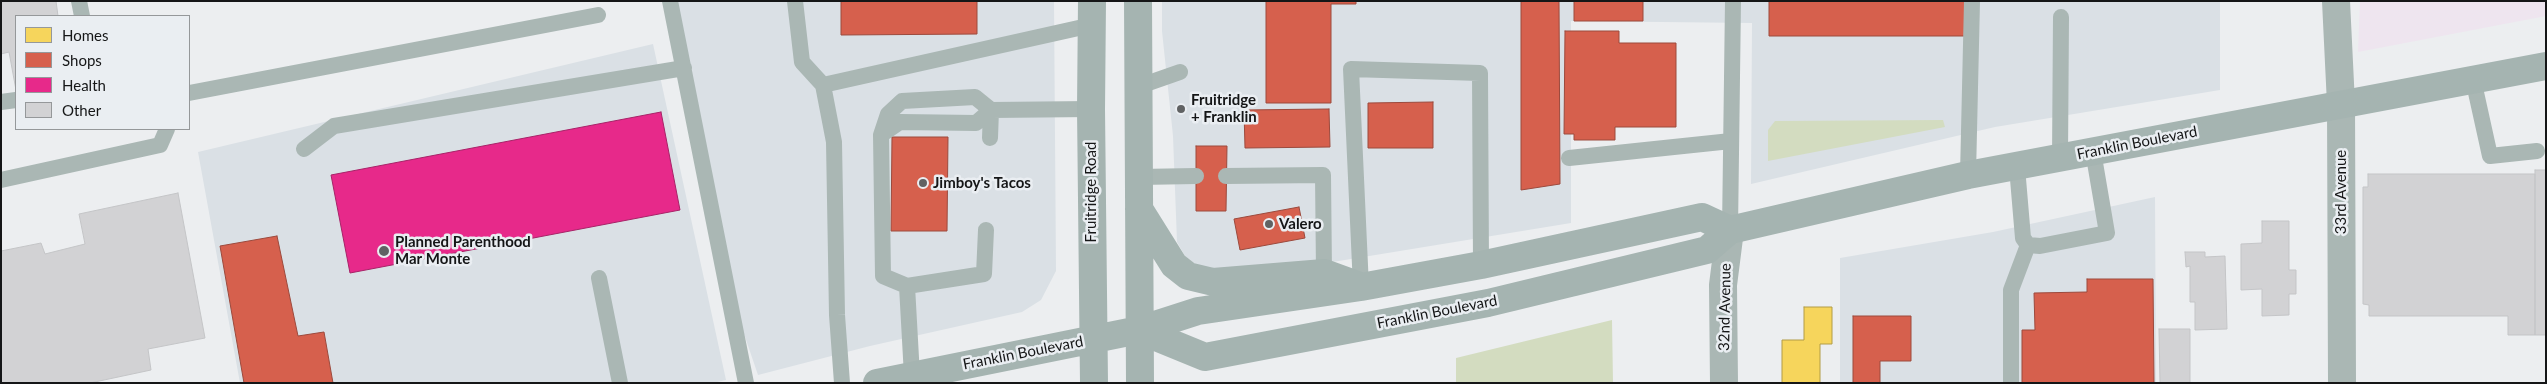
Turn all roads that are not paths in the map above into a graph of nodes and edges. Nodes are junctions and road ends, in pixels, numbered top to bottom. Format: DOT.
graph roads {
  1 [pos="79,1"];
  2 [pos="670,1"];
  3 [pos="795,1"];
  4 [pos="1138,1"];
  5 [pos="1733,1"];
  6 [pos="1972,1"];
  7 [pos="2336,1"];
  8 [pos="1092,13"];
  9 [pos="82,15"];
  10 [pos="598,15"];
  11 [pos="2061,17"];
  12 [pos="2546,66"];
  13 [pos="684,68"];
  14 [pos="1180,72"];
  15 [pos="2473,79"];
  16 [pos="823,84"];
  17 [pos="1140,86"];
  18 [pos="190,93"];
  19 [pos="15,100"];
  20 [pos="1,102"];
  21 [pos="2341,104"];
  22 [pos="1091,109"];
  23 [pos="992,110"];
  24 [pos="167,130"];
  25 [pos="881,135"];
  26 [pos="990,138"];
  27 [pos="1731,141"];
  28 [pos="304,149"];
  29 [pos="2093,151"];
  30 [pos="2537,151"];
  31 [pos="1569,158"];
  32 [pos="2060,158"];
  33 [pos="2017,167"];
  34 [pos="1968,175"];
  35 [pos="1196,176"];
  36 [pos="1226,176"];
  37 [pos="1139,177"];
  38 [pos="1,180"];
  39 [pos="1139,209"];
  40 [pos="986,230"];
  41 [pos="1730,230"];
  42 [pos="2028,245"];
  43 [pos="1481,265"];
  44 [pos="1324,273"];
  45 [pos="599,278"];
  46 [pos="907,286"];
  47 [pos="1361,287"];
  48 [pos="1139,330"];
  49 [pos="1094,339"];
  50 [pos="912,376"];
  51 [pos="620,383"];
  52 [pos="746,383"];
  53 [pos="842,383"];
  54 [pos="877,383"];
  55 [pos="1094,383"];
  56 [pos="1140,383"];
  57 [pos="1724,383"];
  58 [pos="2012,383"];
  59 [pos="2342,383"];
  1 -- 9 [label="lane"];
  2 -- 13 [label="lane"];
  3 -- 16 [label="lane"];
  4 -- 17 [label="main road"];
  5 -- 27 [label="lane"];
  6 -- 34 [label="lane"];
  7 -- 21 [label="street, 33rd Avenue"];
  8 -- 16 [label="lane"];
  8 -- 22 [label="main road, Fruitridge Road"];
  10 -- 18 [label="lane"];
  11 -- 32 [label="lane"];
  12 -- 15 [label="main road, Franklin Boulevard"];
  13 -- 28 [label="lane"];
  13 -- 52 [label="lane"];
  14 -- 17 [label="lane"];
  15 -- 21 [label="main road, Franklin Boulevard"];
  15 -- 30 [label="lane"];
  16 -- 53 [label="lane"];
  17 -- 37 [label="main road"];
  19 -- 20 [label="lane"];
  21 -- 29 [label="main road, Franklin Boulevard"];
  21 -- 59 [label="street, 33rd Avenue"];
  22 -- 23 [label="lane"];
  22 -- 49 [label="main road, Fruitridge Road"];
  23 -- 25 [label="lane"];
  23 -- 25 [label="lane"];
  23 -- 26 [label="lane"];
  24 -- 38 [label="lane"];
  25 -- 46 [label="lane"];
  27 -- 31 [label="lane"];
  27 -- 41 [label="lane"];
  29 -- 32 [label="main road, Franklin Boulevard"];
  29 -- 42 [label="lane"];
  32 -- 33 [label="main road, Franklin Boulevard"];
  33 -- 34 [label="main road, Franklin Boulevard"];
  33 -- 42 [label="lane"];
  34 -- 41 [label="main road, Franklin Boulevard"];
  35 -- 37 [label="lane"];
  36 -- 44 [label="lane"];
  37 -- 39 [label="main road"];
  39 -- 44 [label="main road"];
  39 -- 48 [label="main road"];
  40 -- 46 [label="lane"];
  41 -- 43 [label="main road, Franklin Boulevard"];
  41 -- 48 [label="main road, Franklin Boulevard"];
  41 -- 57 [label="street, 32nd Avenue"];
  42 -- 58 [label="lane"];
  43 -- 47 [label="main road, Franklin Boulevard"];
  43 -- 47 [label="lane"];
  44 -- 47 [label="main road"];
  45 -- 51 [label="lane"];
  46 -- 50 [label="lane"];
  47 -- 48 [label="main road, Franklin Boulevard"];
  48 -- 49 [label="main road, Franklin Boulevard"];
  48 -- 56 [label="main road"];
  49 -- 50 [label="main road, Franklin Boulevard"];
  49 -- 55 [label="main road, Fruitridge Road"];
  50 -- 54 [label="main road, Franklin Boulevard"];
}
